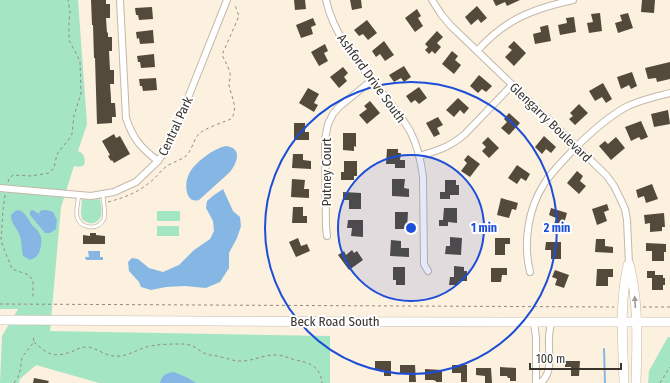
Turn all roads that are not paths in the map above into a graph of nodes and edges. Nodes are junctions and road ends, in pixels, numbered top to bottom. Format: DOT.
graph roads {
  1 [pos="120,0"];
  2 [pos="227,0"];
  3 [pos="326,0"];
  4 [pos="432,0"];
  5 [pos="573,0"];
  6 [pos="477,51"];
  7 [pos="372,80"];
  8 [pos="512,85"];
  9 [pos="670,93"];
  10 [pos="576,146"];
  11 [pos="420,156"];
  12 [pos="158,161"];
  13 [pos="0,188"];
  14 [pos="103,194"];
  15 [pos="79,195"];
  16 [pos="328,236"];
  17 [pos="629,264"];
  18 [pos="428,271"];
  19 [pos="530,272"];
  20 [pos="0,320"];
  21 [pos="636,322"];
  22 [pos="670,322"];
  23 [pos="534,323"];
  24 [pos="551,323"];
  25 [pos="623,323"];
  26 [pos="536,383"];
  27 [pos="540,383"];
  28 [pos="624,383"];
  29 [pos="636,383"];
  1 -- 12 [label="street"];
  2 -- 12 [label="street, Central Park"];
  3 -- 7 [label="street, Ashford Drive South"];
  4 -- 6 [label="street, Glengarry Boulevard"];
  5 -- 6 [label="street"];
  6 -- 8 [label="street, Glengarry Boulevard"];
  7 -- 11 [label="street, Ashford Drive South"];
  7 -- 16 [label="street, Putney Court"];
  8 -- 10 [label="street, Glengarry Boulevard"];
  8 -- 11 [label="street"];
  9 -- 10 [label="street"];
  10 -- 17 [label="street, Glengarry Boulevard"];
  10 -- 19 [label="street"];
  11 -- 18 [label="street, Ashford Drive South"];
  12 -- 14 [label="street, Central Park"];
  13 -- 15 [label="street, Central Park"];
  14 -- 15 [label="street, Central Park"];
  14 -- 15 [label="lane"];
  21 -- 17 [label="main road, Glengarry Boulevard, one-way"];
  17 -- 25 [label="main road, Glengarry Boulevard"];
  20 -- 23 [label="main road, Beck Road South"];
  21 -- 22 [label="main road, Beck Road South"];
  21 -- 25 [label="main road, Beck Road South"];
  21 -- 29 [label="main road, Glengarry Boulevard"];
  23 -- 24 [label="main road, Beck Road South"];
  23 -- 26 [label="street"];
  24 -- 25 [label="main road, Beck Road South"];
  24 -- 27 [label="street"];
  25 -- 28 [label="main road, Glengarry Boulevard"];
}
